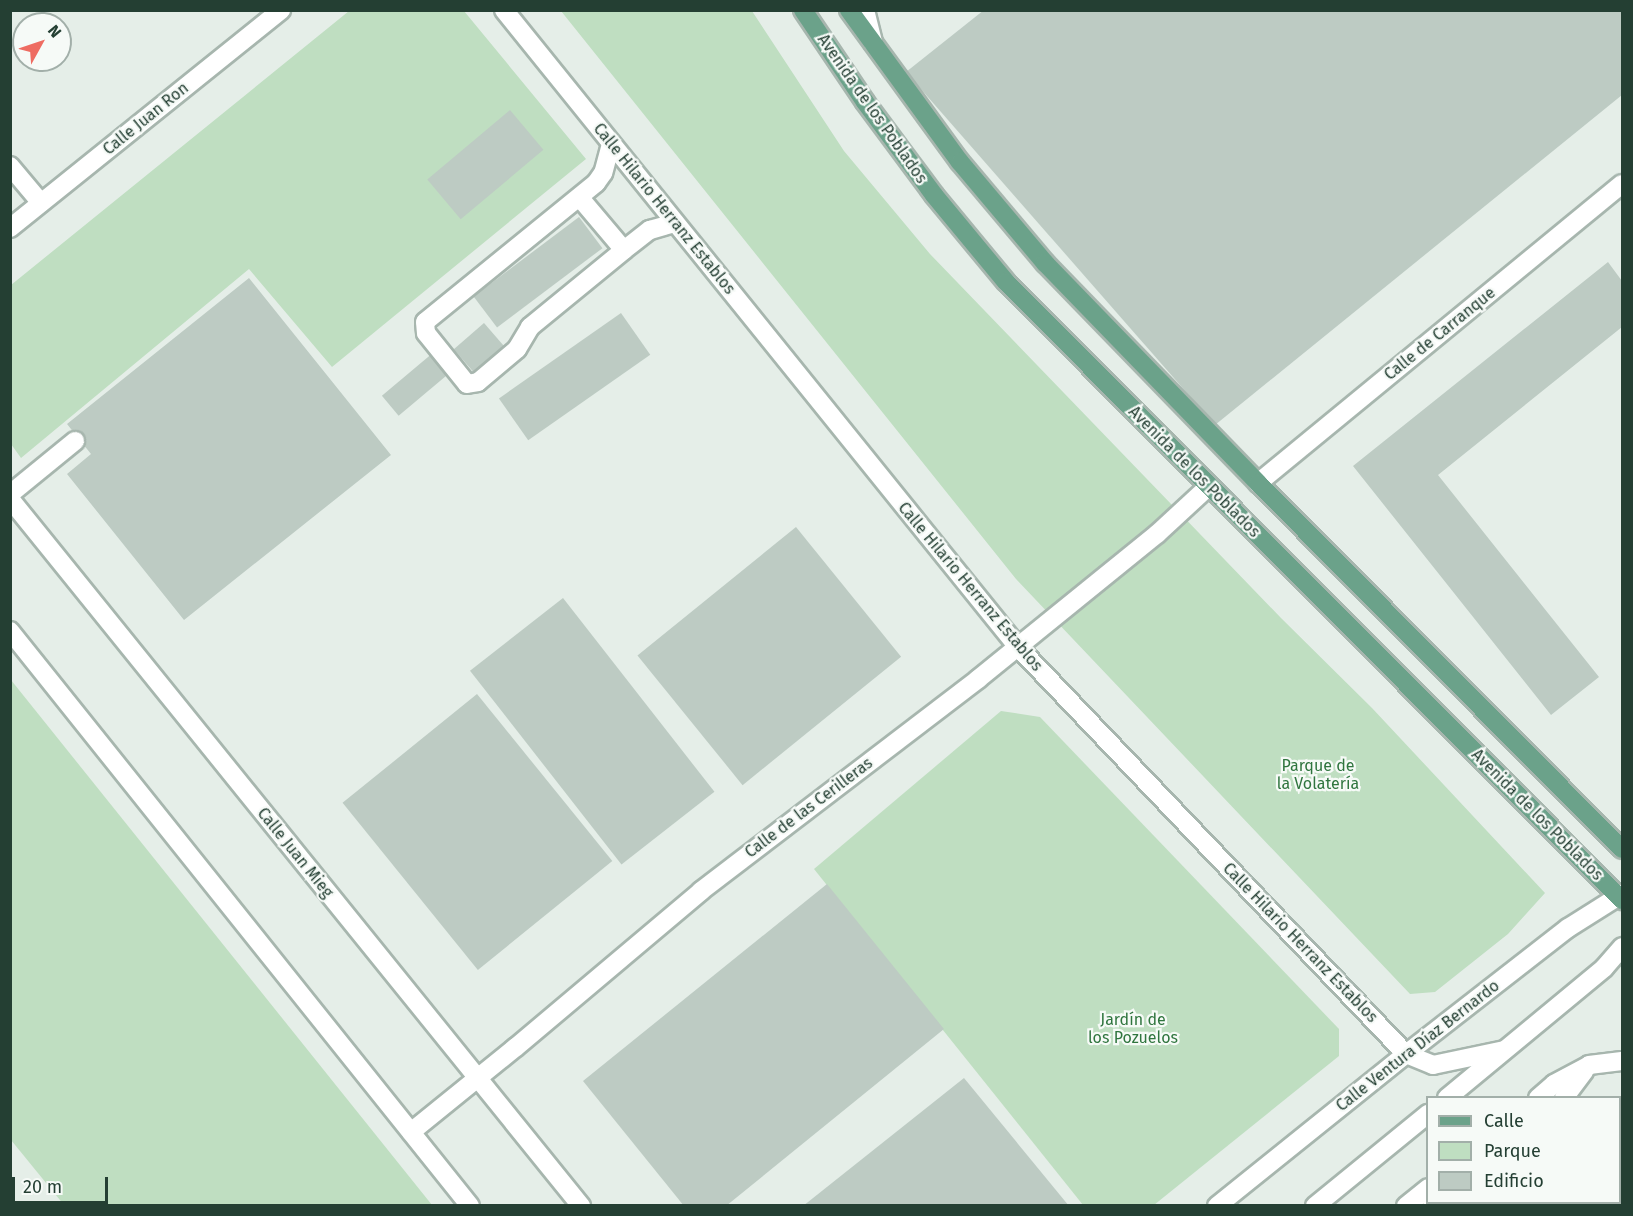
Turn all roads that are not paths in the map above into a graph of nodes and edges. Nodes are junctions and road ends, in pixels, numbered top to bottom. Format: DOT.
graph roads {
  1 [pos="281,10"];
  2 [pos="504,10"];
  3 [pos="803,10"];
  4 [pos="849,10"];
  5 [pos="865,10"];
  6 [pos="874,47"];
  7 [pos="611,144"];
  8 [pos="10,166"];
  9 [pos="1623,184"];
  10 [pos="580,198"];
  11 [pos="41,203"];
  12 [pos="675,223"];
  13 [pos="10,228"];
  14 [pos="624,250"];
  15 [pos="75,441"];
  16 [pos="1258,483"];
  17 [pos="1208,487"];
  18 [pos="10,494"];
  19 [pos="10,499"];
  20 [pos="10,631"];
  21 [pos="1017,646"];
  22 [pos="1623,849"];
  23 [pos="1621,897"];
  24 [pos="1623,947"];
  25 [pos="1504,1050"];
  26 [pos="1406,1054"];
  27 [pos="1623,1061"];
  28 [pos="1589,1065"];
  29 [pos="477,1079"];
  30 [pos="1449,1096"];
  31 [pos="1540,1096"];
  32 [pos="1566,1096"];
  33 [pos="1426,1116"];
  34 [pos="411,1132"];
  35 [pos="1426,1190"];
  36 [pos="470,1206"];
  37 [pos="581,1206"];
  38 [pos="1217,1206"];
  39 [pos="1315,1206"];
  40 [pos="1406,1206"];
  1 -- 11 [label="street, Calle Juan Ron"];
  2 -- 7 [label="street, Calle Hilario Herranz Establos"];
  3 -- 17 [label="main road, Avenida de los Poblados"];
  4 -- 6 [label="main road"];
  5 -- 6 [label="street"];
  6 -- 16 [label="main road"];
  7 -- 10 [label="street"];
  7 -- 12 [label="street, Calle Hilario Herranz Establos"];
  8 -- 11 [label="street"];
  9 -- 16 [label="street, Calle de Carranque"];
  10 -- 14 [label="street"];
  10 -- 14 [label="street"];
  11 -- 13 [label="street, Calle Juan Ron"];
  12 -- 14 [label="street"];
  12 -- 21 [label="street, Calle Hilario Herranz Establos"];
  15 -- 18 [label="street"];
  16 -- 22 [label="main road"];
  17 -- 21 [label="street, Calle de las Cerilleras"];
  17 -- 23 [label="main road, Avenida de los Poblados"];
  19 -- 29 [label="street, Calle Juan Mieg"];
  20 -- 34 [label="street"];
  21 -- 26 [label="street, Calle Hilario Herranz Establos"];
  21 -- 29 [label="street, Calle de las Cerilleras"];
  23 -- 26 [label="street, Calle Ventura Díaz Bernardo"];
  24 -- 25 [label="street"];
  25 -- 26 [label="street, Calle Hilario Herranz Establos"];
  25 -- 30 [label="street"];
  26 -- 38 [label="street, Calle Ventura Díaz Bernardo"];
  27 -- 28 [label="street"];
  28 -- 31 [label="street"];
  28 -- 32 [label="street"];
  29 -- 34 [label="street, Calle de las Cerilleras"];
  29 -- 37 [label="street, Calle Juan Mieg"];
  33 -- 39 [label="street"];
  34 -- 36 [label="street"];
  35 -- 40 [label="street"];
}
